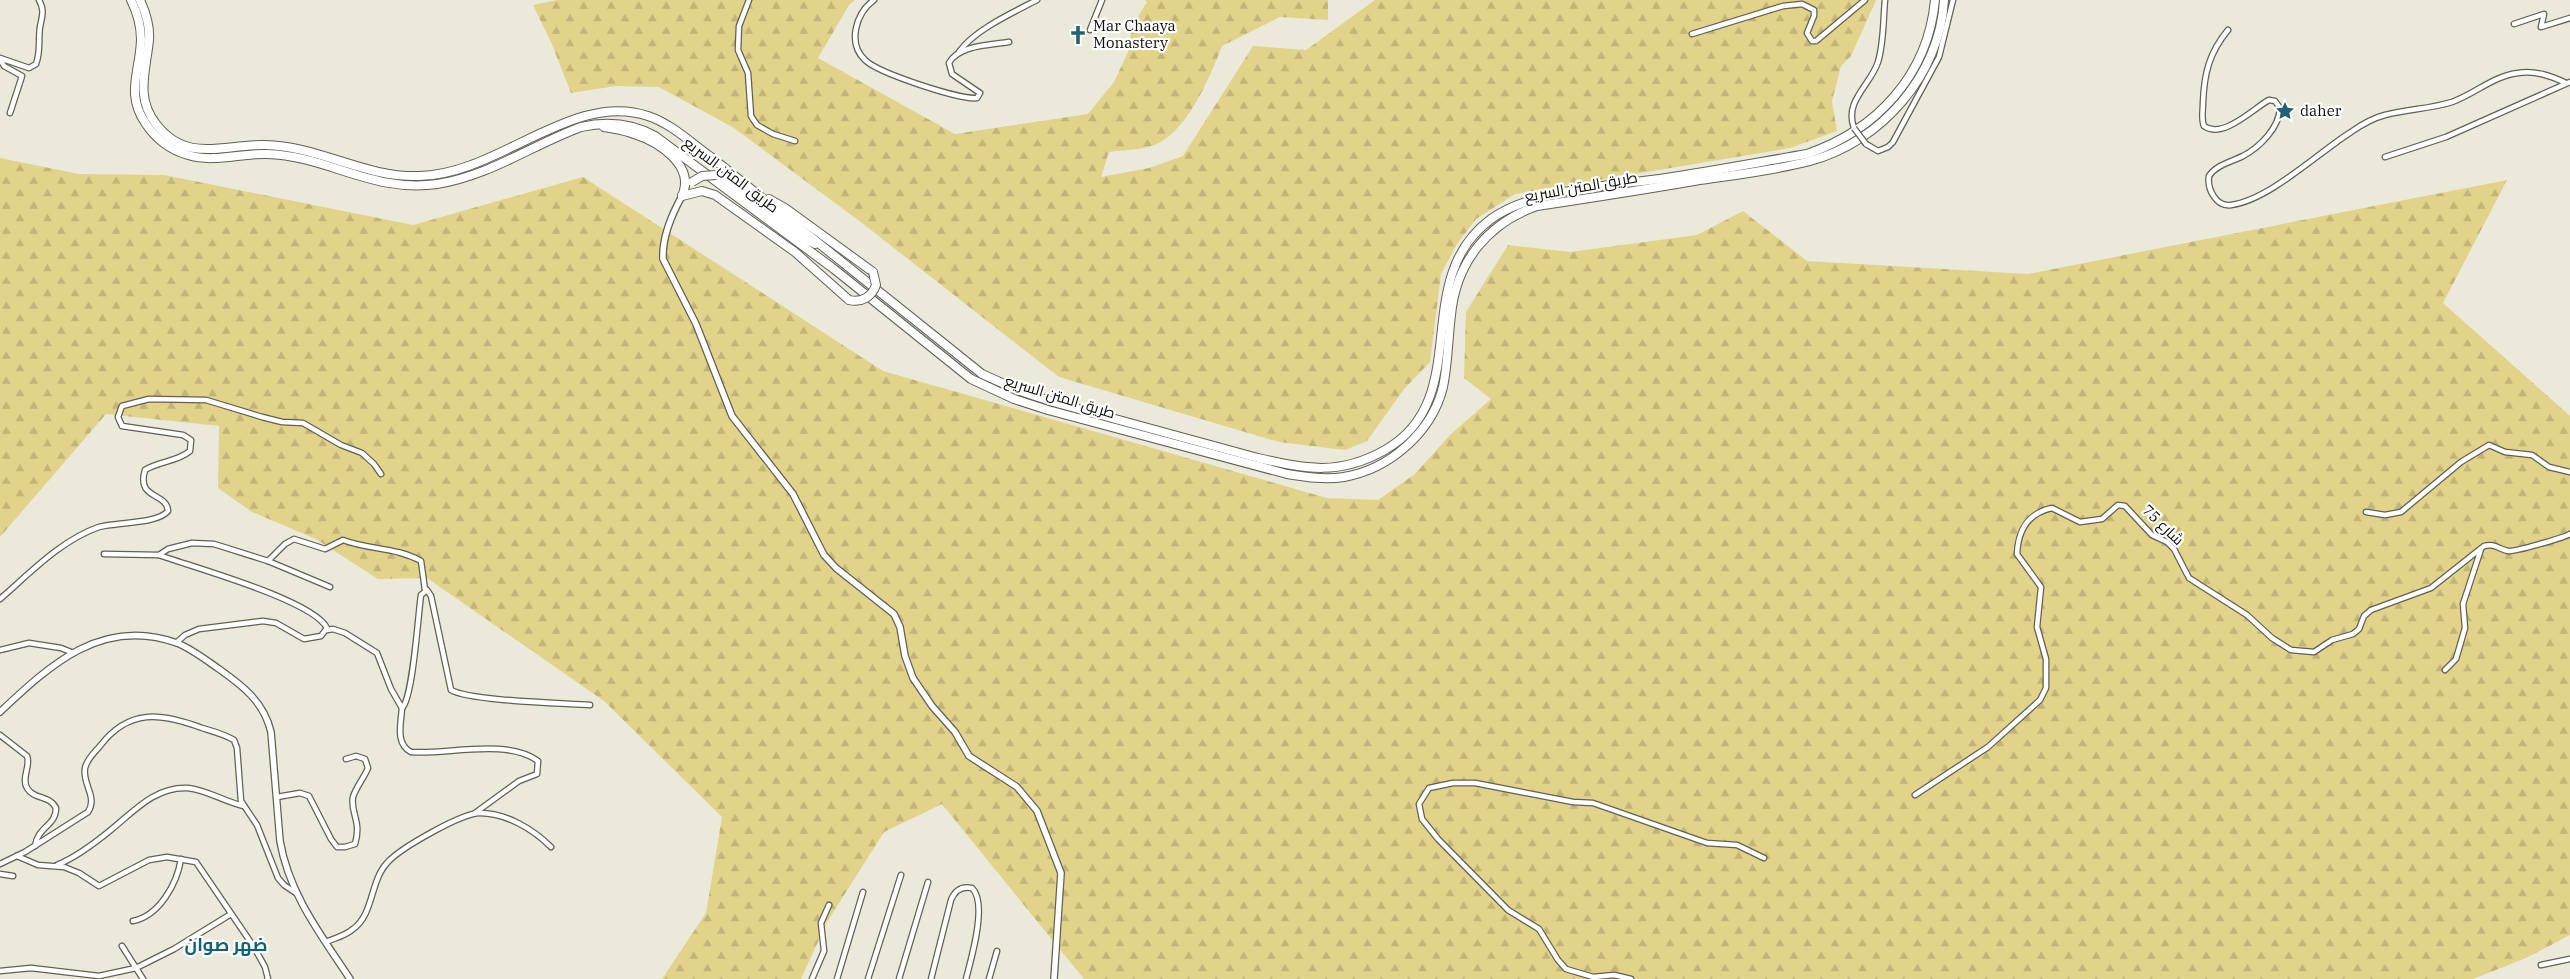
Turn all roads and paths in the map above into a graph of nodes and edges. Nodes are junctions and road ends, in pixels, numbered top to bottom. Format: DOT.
graph roads {
  1 [pos="39,0"];
  2 [pos="131,0"];
  3 [pos="140,0"];
  4 [pos="749,0"];
  5 [pos="874,0"];
  6 [pos="1037,0"];
  7 [pos="1102,0"];
  8 [pos="1866,0"];
  9 [pos="1885,0"];
  10 [pos="1936,0"];
  11 [pos="1944,0"];
  12 [pos="1953,0"];
  13 [pos="2570,18"];
  14 [pos="2514,24"];
  15 [pos="1090,30"];
  16 [pos="2228,30"];
  17 [pos="1692,34"];
  18 [pos="1009,42"];
  19 [pos="958,53"];
  20 [pos="0,59"];
  21 [pos="2568,82"];
  22 [pos="10,113"];
  23 [pos="594,124"];
  24 [pos="795,141"];
  25 [pos="2385,157"];
  26 [pos="689,184"];
  27 [pos="682,196"];
  28 [pos="760,196"];
  29 [pos="820,245"];
  30 [pos="795,252"];
  31 [pos="834,269"];
  32 [pos="2570,472"];
  33 [pos="380,474"];
  34 [pos="2366,512"];
  35 [pos="2570,534"];
  36 [pos="2481,549"];
  37 [pos="104,554"];
  38 [pos="159,555"];
  39 [pos="268,561"];
  40 [pos="330,587"];
  41 [pos="425,590"];
  42 [pos="0,600"];
  43 [pos="327,630"];
  44 [pos="176,643"];
  45 [pos="0,650"];
  46 [pos="71,652"];
  47 [pos="2445,670"];
  48 [pos="590,705"];
  49 [pos="402,708"];
  50 [pos="0,712"];
  51 [pos="0,735"];
  52 [pos="346,759"];
  53 [pos="1915,795"];
  54 [pos="277,797"];
  55 [pos="244,806"];
  56 [pos="475,814"];
  57 [pos="35,846"];
  58 [pos="550,847"];
  59 [pos="17,856"];
  60 [pos="1764,858"];
  61 [pos="181,859"];
  62 [pos="0,864"];
  63 [pos="55,865"];
  64 [pos="0,874"];
  65 [pos="901,875"];
  66 [pos="13,876"];
  67 [pos="928,882"];
  68 [pos="863,892"];
  69 [pos="296,893"];
  70 [pos="829,905"];
  71 [pos="231,914"];
  72 [pos="133,921"];
  73 [pos="326,942"];
  74 [pos="122,946"];
  75 [pos="997,951"];
  76 [pos="2570,959"];
  77 [pos="2541,965"];
  78 [pos="136,968"];
  79 [pos="0,971"];
  80 [pos="142,979"];
  81 [pos="268,979"];
  82 [pos="350,979"];
  83 [pos="812,979"];
  84 [pos="837,979"];
  85 [pos="868,979"];
  86 [pos="899,979"];
  87 [pos="931,979"];
  88 [pos="966,979"];
  89 [pos="989,979"];
  90 [pos="1054,979"];
  91 [pos="1631,979"];
  1 -- 20 [label="street"];
  2 -- 23 [label="highway, طريق المتن السريع"];
  3 -- 28 [label="highway, طريق المتن السريع"];
  4 -- 24 [label="street"];
  5 -- 19 [label="street"];
  6 -- 19 [label="street"];
  7 -- 15 [label="street"];
  8 -- 17 [label="street"];
  9 -- 12 [label="street, bridge"];
  10 -- 29 [label="highway, طريق المتن السريع"];
  11 -- 31 [label="highway, طريق المتن السريع"];
  13 -- 14 [label="street"];
  16 -- 21 [label="street"];
  18 -- 19 [label="street"];
  20 -- 22 [label="street"];
  21 -- 25 [label="street"];
  23 -- 26 [label="highway"];
  23 -- 31 [label="highway, طريق المتن السريع"];
  26 -- 27 [label="highway"];
  26 -- 29 [label="highway, bridge"];
  27 -- 30 [label="highway"];
  27 -- 90 [label="main road"];
  28 -- 29 [label="highway, طريق المتن السريع"];
  28 -- 30 [label="highway, bridge"];
  30 -- 31 [label="highway"];
  32 -- 34 [label="street"];
  33 -- 42 [label="street"];
  35 -- 36 [label="street"];
  36 -- 47 [label="street"];
  36 -- 53 [label="street, شارع 75"];
  37 -- 38 [label="street"];
  38 -- 39 [label="street"];
  38 -- 43 [label="street"];
  39 -- 40 [label="street"];
  39 -- 41 [label="street"];
  41 -- 48 [label="street"];
  41 -- 49 [label="street"];
  43 -- 44 [label="street"];
  43 -- 49 [label="street"];
  44 -- 46 [label="main road"];
  44 -- 54 [label="main road"];
  45 -- 46 [label="street"];
  46 -- 50 [label="main road"];
  49 -- 56 [label="street"];
  51 -- 57 [label="street"];
  52 -- 54 [label="street"];
  54 -- 69 [label="main road"];
  55 -- 57 [label="street"];
  55 -- 63 [label="street"];
  55 -- 69 [label="street"];
  56 -- 58 [label="street"];
  56 -- 73 [label="street"];
  57 -- 59 [label="street"];
  59 -- 62 [label="street"];
  59 -- 63 [label="street"];
  60 -- 91 [label="street"];
  61 -- 63 [label="street"];
  61 -- 71 [label="street"];
  61 -- 72 [label="street"];
  64 -- 66 [label="street"];
  65 -- 85 [label="street"];
  67 -- 86 [label="street"];
  68 -- 84 [label="street"];
  69 -- 73 [label="main road"];
  70 -- 83 [label="street"];
  71 -- 78 [label="street"];
  71 -- 81 [label="street"];
  73 -- 82 [label="main road"];
  74 -- 78 [label="street"];
  75 -- 89 [label="street"];
  76 -- 77 [label="street"];
  78 -- 79 [label="street"];
  78 -- 80 [label="street"];
  87 -- 88 [label="street"];
}
